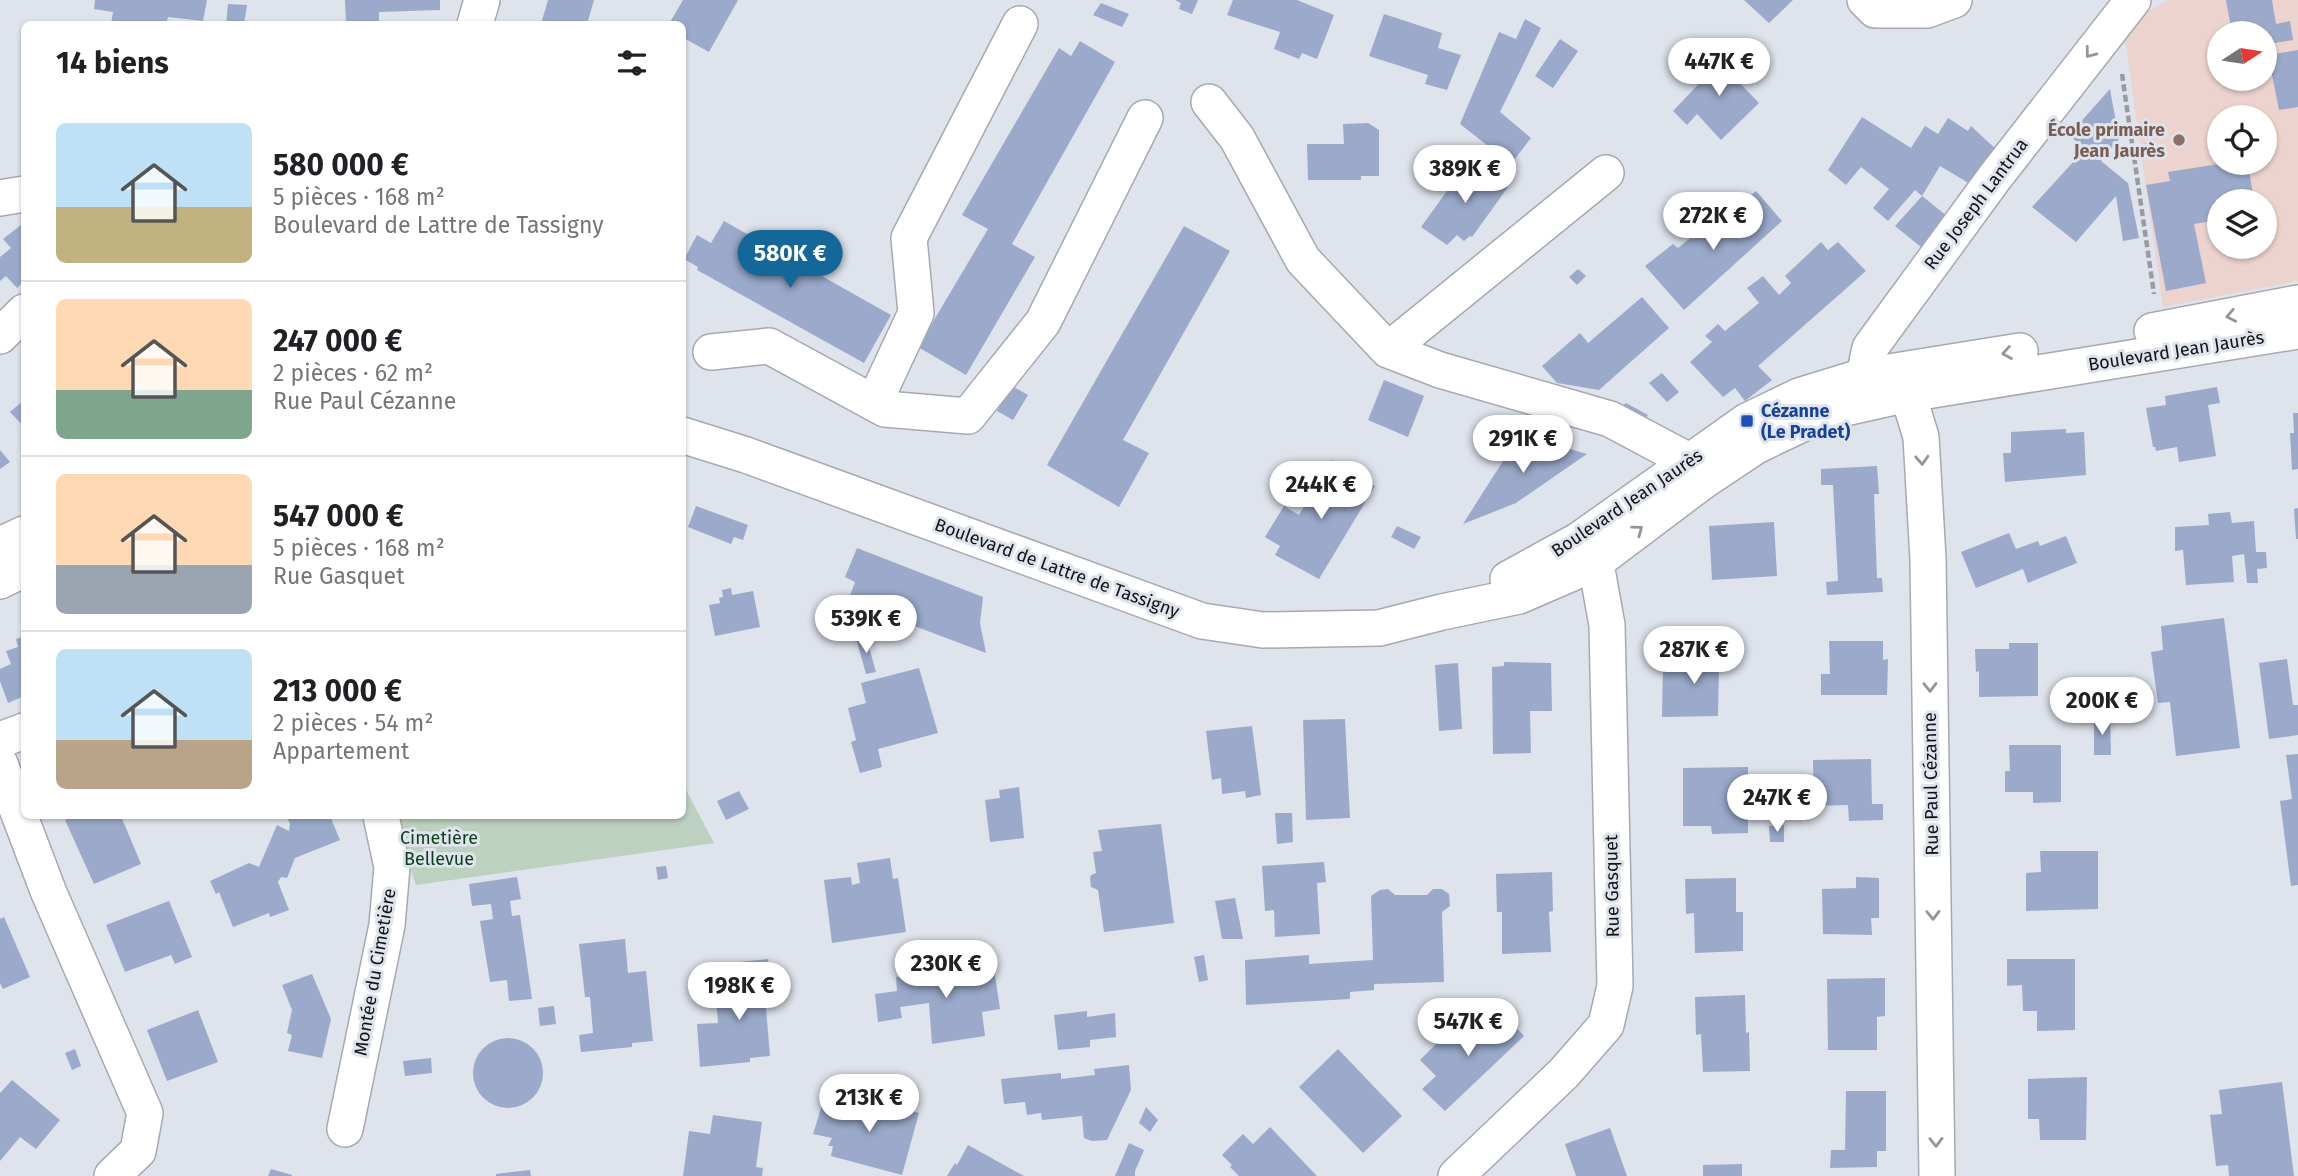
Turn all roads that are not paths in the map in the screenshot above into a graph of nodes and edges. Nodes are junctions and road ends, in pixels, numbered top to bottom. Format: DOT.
graph roads {
  1 [pos="482,0"];
  2 [pos="1865,0"];
  3 [pos="1954,0"];
  4 [pos="2124,10"];
  5 [pos="476,21"];
  6 [pos="1020,24"];
  7 [pos="1209,102"];
  8 [pos="1145,118"];
  9 [pos="1606,173"];
  10 [pos="21,194"];
  11 [pos="0,198"];
  12 [pos="2298,303"];
  13 [pos="1899,309"];
  14 [pos="21,315"];
  15 [pos="2298,331"];
  16 [pos="0,336"];
  17 [pos="1388,350"];
  18 [pos="711,352"];
  19 [pos="1864,376"];
  20 [pos="1923,383"];
  21 [pos="874,402"];
  22 [pos="686,436"];
  23 [pos="1695,472"];
  24 [pos="21,535"];
  25 [pos="0,545"];
  26 [pos="1586,552"];
  27 [pos="21,570"];
  28 [pos="0,581"];
  29 [pos="1442,612"];
  30 [pos="21,735"];
  31 [pos="1,762"];
  32 [pos="21,815"];
  33 [pos="22,819"];
  34 [pos="382,819"];
  35 [pos="345,1129"];
  36 [pos="112,1176"];
  37 [pos="1456,1176"];
  38 [pos="1937,1176"];
  1 -- 5 [label="street"];
  2 -- 3 [label="street"];
  4 -- 13 [label="street, Rue Joseph Lantrua, one-way"];
  6 -- 21 [label="street"];
  7 -- 17 [label="street"];
  8 -- 21 [label="street"];
  9 -- 17 [label="street"];
  10 -- 11 [label="street"];
  12 -- 20 [label="street, Boulevard Jean Jaurès, one-way"];
  13 -- 19 [label="street, Rue Joseph Lantrua"];
  13 -- 20 [label="street"];
  14 -- 16 [label="street"];
  15 -- 20 [label="street, Boulevard Jean Jaurès"];
  17 -- 23 [label="street"];
  18 -- 21 [label="street"];
  19 -- 20 [label="street, Boulevard Jean Jaurès"];
  19 -- 23 [label="street, Boulevard Jean Jaurès"];
  20 -- 23 [label="street, Boulevard Jean Jaurès"];
  20 -- 38 [label="street, Rue Paul Cézanne, one-way"];
  22 -- 29 [label="street, Boulevard de Lattre de Tassigny"];
  23 -- 26 [label="street, Boulevard Jean Jaurès"];
  24 -- 25 [label="street"];
  26 -- 29 [label="street, Boulevard Jean Jaurès"];
  26 -- 37 [label="street, Rue Gasquet"];
  27 -- 28 [label="street"];
  30 -- 31 [label="street"];
  31 -- 32 [label="street"];
  33 -- 36 [label="street"];
  34 -- 35 [label="street, Montée du Cimetière"];
}
